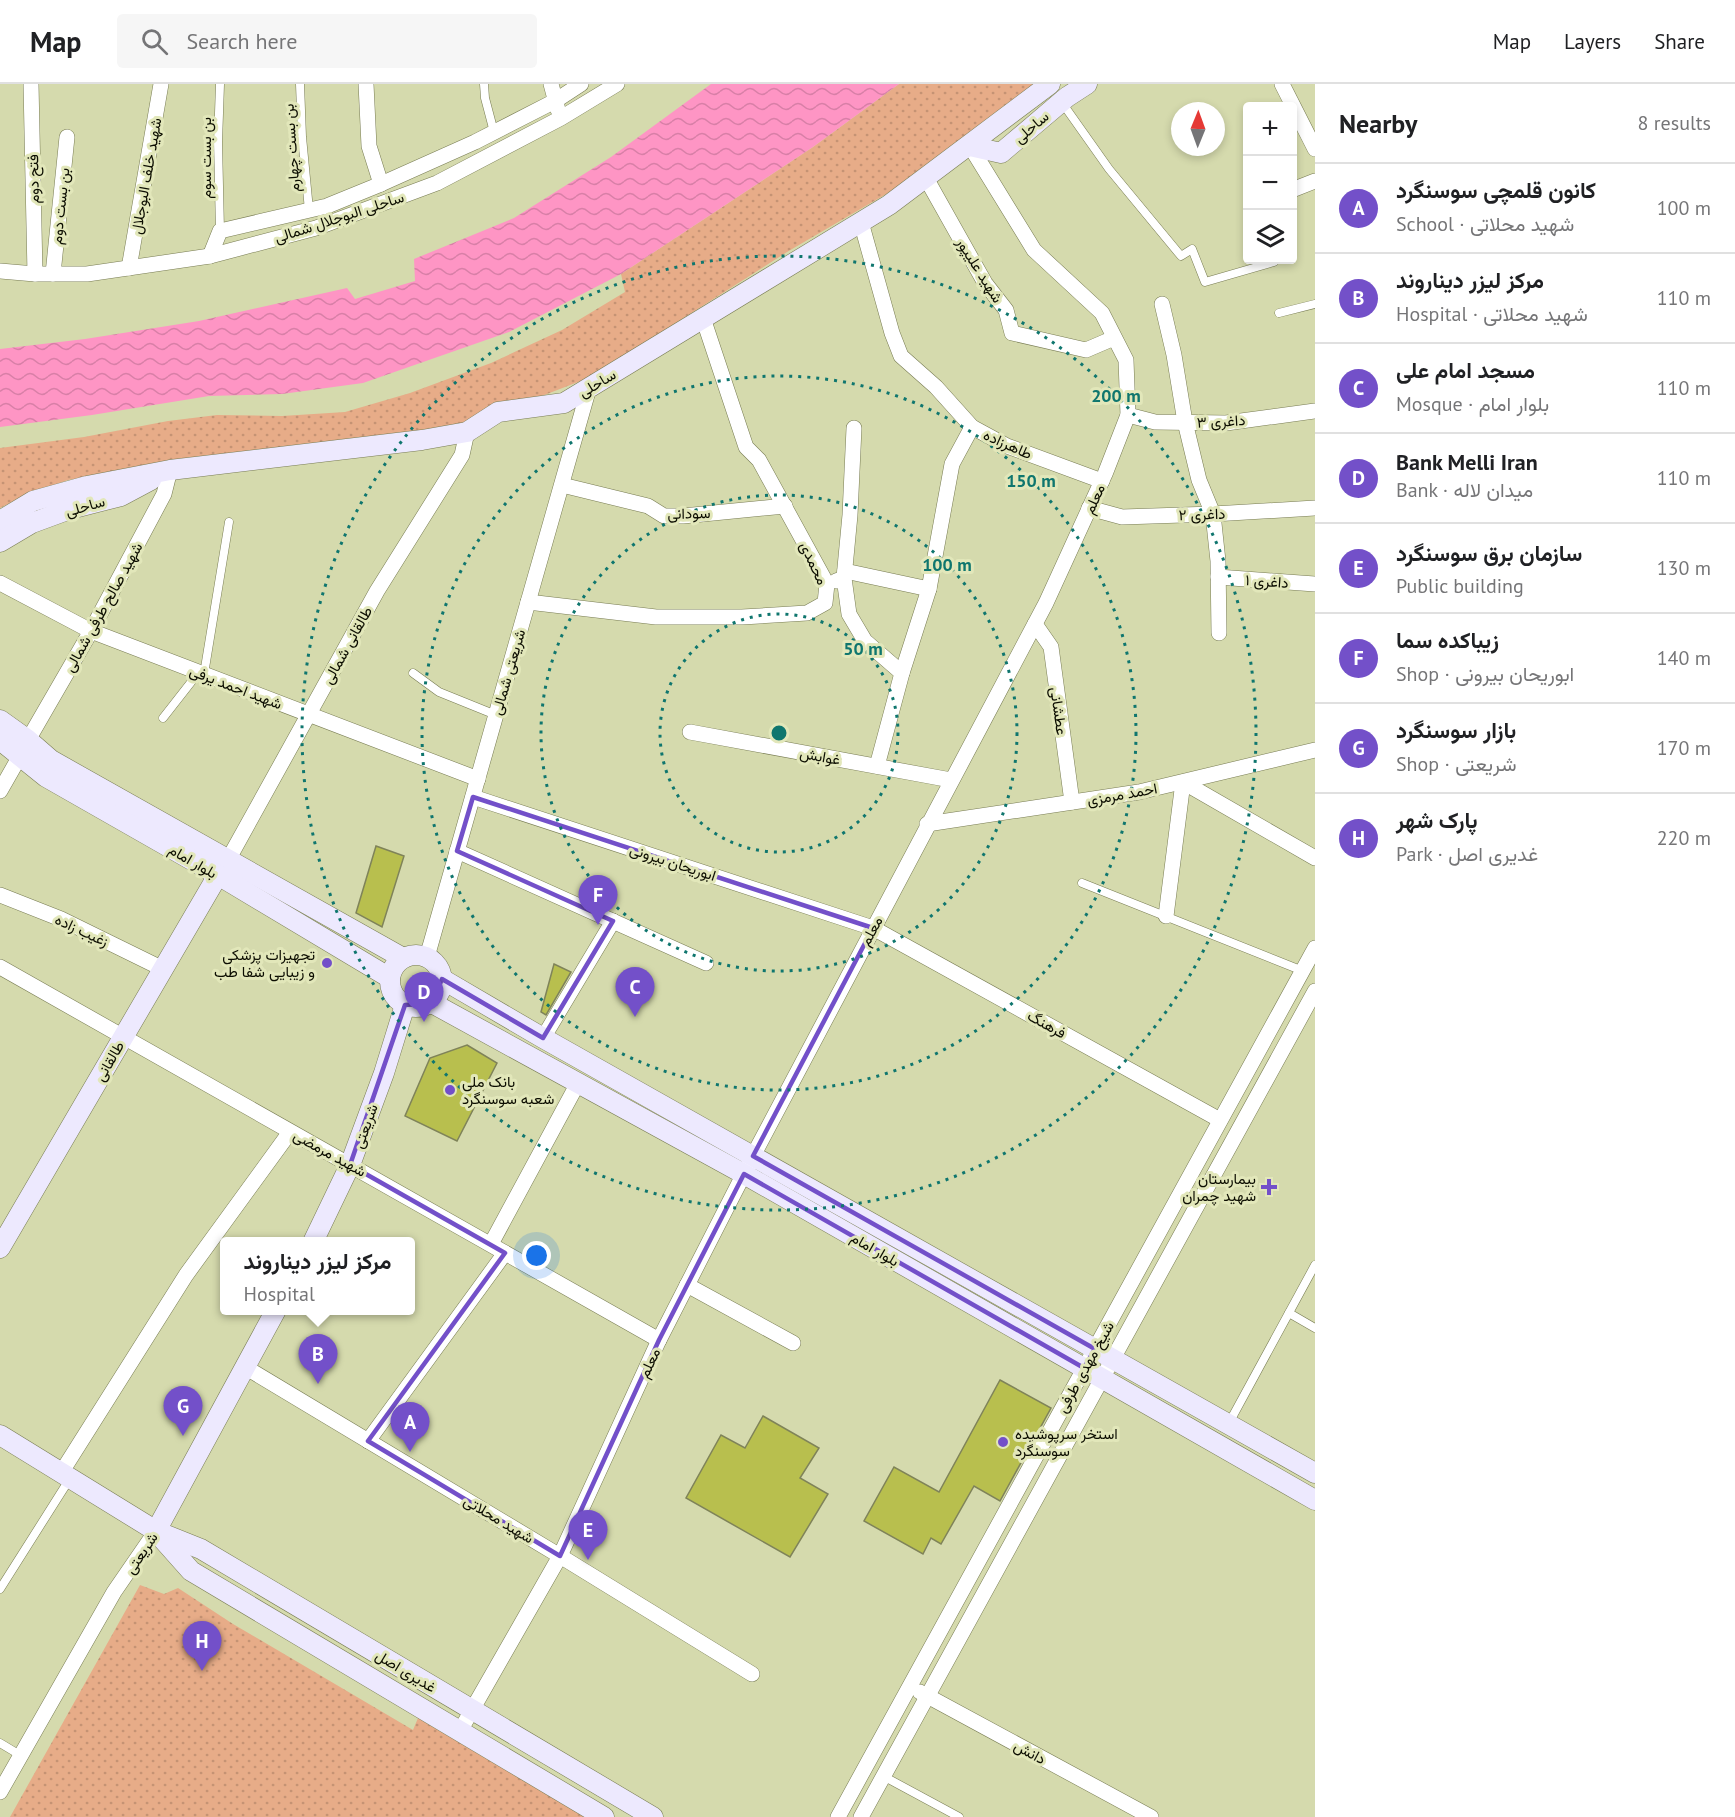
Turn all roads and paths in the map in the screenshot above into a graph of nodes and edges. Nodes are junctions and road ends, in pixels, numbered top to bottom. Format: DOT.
graph roads {
  1 [pos="32,84"];
  2 [pos="161,84"];
  3 [pos="220,84"];
  4 [pos="300,84"];
  5 [pos="366,84"];
  6 [pos="484,84"];
  7 [pos="551,84"];
  8 [pos="581,84"];
  9 [pos="617,84"];
  10 [pos="1050,84"];
  11 [pos="1087,84"];
  12 [pos="1282,84"];
  13 [pos="555,101"];
  14 [pos="1061,102"];
  15 [pos="561,118"];
  16 [pos="494,132"];
  17 [pos="68,137"];
  18 [pos="970,146"];
  19 [pos="1315,149"];
  20 [pos="926,178"];
  21 [pos="1315,181"];
  22 [pos="381,184"];
  23 [pos="1297,188"];
  24 [pos="309,210"];
  25 [pos="861,222"];
  26 [pos="220,231"];
  27 [pos="210,256"];
  28 [pos="1267,264"];
  29 [pos="129,268"];
  30 [pos="0,271"];
  31 [pos="35,274"];
  32 [pos="53,274"];
  33 [pos="1162,304"];
  34 [pos="1315,304"];
  35 [pos="1279,313"];
  36 [pos="703,318"];
  37 [pos="1114,338"];
  38 [pos="590,388"];
  39 [pos="1315,411"];
  40 [pos="1128,415"];
  41 [pos="1185,423"];
  42 [pos="972,427"];
  43 [pos="854,428"];
  44 [pos="467,432"];
  45 [pos="170,470"];
  46 [pos="1102,481"];
  47 [pos="561,485"];
  48 [pos="785,506"];
  49 [pos="1089,508"];
  50 [pos="1315,508"];
  51 [pos="1213,514"];
  52 [pos="0,521"];
  53 [pos="229,522"];
  54 [pos="0,542"];
  55 [pos="844,575"];
  56 [pos="1218,577"];
  57 [pos="0,583"];
  58 [pos="828,584"];
  59 [pos="1315,584"];
  60 [pos="928,589"];
  61 [pos="528,602"];
  62 [pos="1035,624"];
  63 [pos="91,631"];
  64 [pos="1219,633"];
  65 [pos="202,673"];
  66 [pos="413,673"];
  67 [pos="902,673"];
  68 [pos="309,714"];
  69 [pos="496,715"];
  70 [pos="163,718"];
  71 [pos="0,720"];
  72 [pos="690,732"];
  73 [pos="0,740"];
  74 [pos="24,748"];
  75 [pos="1315,750"];
  76 [pos="878,766"];
  77 [pos="4,773"];
  78 [pos="478,778"];
  79 [pos="951,780"];
  80 [pos="1183,782"];
  81 [pos="0,791"];
  82 [pos="472,797"];
  83 [pos="1072,802"];
  84 [pos="927,824"];
  85 [pos="457,851"];
  86 [pos="1315,858"];
  87 [pos="223,867"];
  88 [pos="1082,883"];
  89 [pos="0,895"];
  90 [pos="1166,916"];
  91 [pos="613,921"];
  92 [pos="873,928"];
  93 [pos="1315,948"];
  94 [pos="427,957"];
  95 [pos="403,958"];
  96 [pos="706,963"];
  97 [pos="0,967"];
  98 [pos="163,969"];
  99 [pos="1302,971"];
  100 [pos="390,978"];
  101 [pos="442,979"];
  102 [pos="1315,991"];
  103 [pos="432,1003"];
  104 [pos="405,1005"];
  105 [pos="123,1037"];
  106 [pos="543,1038"];
  107 [pos="578,1083"];
  108 [pos="1221,1120"];
  109 [pos="290,1132"];
  110 [pos="753,1156"];
  111 [pos="350,1165"];
  112 [pos="744,1174"];
  113 [pos="315,1237"];
  114 [pos="491,1244"];
  115 [pos="0,1248"];
  116 [pos="505,1253"];
  117 [pos="1315,1265"];
  118 [pos="687,1285"];
  119 [pos="1289,1313"];
  120 [pos="274,1315"];
  121 [pos="1315,1328"];
  122 [pos="659,1340"];
  123 [pos="793,1343"];
  124 [pos="1095,1348"];
  125 [pos="1113,1358"];
  126 [pos="245,1367"];
  127 [pos="1084,1368"];
  128 [pos="1102,1378"];
  129 [pos="1228,1424"];
  130 [pos="0,1435"];
  131 [pos="368,1440"];
  132 [pos="1315,1473"];
  133 [pos="66,1476"];
  134 [pos="1315,1500"];
  135 [pos="156,1531"];
  136 [pos="560,1556"];
  137 [pos="0,1589"];
  138 [pos="963,1589"];
  139 [pos="981,1599"];
  140 [pos="752,1674"];
  141 [pos="910,1687"];
  142 [pos="927,1696"];
  143 [pos="471,1709"];
  144 [pos="460,1731"];
  145 [pos="0,1743"];
  146 [pos="20,1755"];
  147 [pos="883,1776"];
  148 [pos="0,1792"];
  149 [pos="604,1817"];
  150 [pos="653,1817"];
  151 [pos="838,1817"];
  152 [pos="861,1817"];
  153 [pos="959,1817"];
  154 [pos="1151,1817"];
  1 -- 31 [label="street, فتح دوم"];
  2 -- 29 [label="street, شهید خلف البوجلال"];
  3 -- 26 [label="lane, بن بست سوم"];
  4 -- 24 [label="lane, بن بست چهارم"];
  5 -- 22 [label="street"];
  6 -- 16 [label="lane"];
  7 -- 13 [label="street"];
  8 -- 13 [label="street, ساحلی البوجلال شمالی"];
  9 -- 15 [label="street, ساحلی البوجلال شمالی"];
  10 -- 18 [label="main road, ساحلی"];
  11 -- 14 [label="main road, ساحلی"];
  12 -- 19 [label="street"];
  13 -- 15 [label="street"];
  13 -- 16 [label="street, ساحلی البوجلال شمالی"];
  14 -- 18 [label="main road, ساحلی"];
  14 -- 28 [label="lane"];
  15 -- 27 [label="street, ساحلی البوجلال شمالی"];
  16 -- 22 [label="street, ساحلی البوجلال شمالی"];
  17 -- 32 [label="street, بن بست دوم"];
  18 -- 20 [label="main road, ساحلی"];
  18 -- 37 [label="street, معلم"];
  20 -- 25 [label="main road, ساحلی"];
  20 -- 37 [label="street, شهید علیپور"];
  21 -- 23 [label="street"];
  22 -- 24 [label="street, ساحلی البوجلال شمالی"];
  24 -- 26 [label="street, ساحلی البوجلال شمالی"];
  25 -- 36 [label="main road, ساحلی"];
  25 -- 42 [label="street"];
  26 -- 27 [label="street"];
  27 -- 29 [label="street, ساحلی البوجلال شمالی"];
  29 -- 32 [label="street, ساحلی البوجلال شمالی"];
  30 -- 31 [label="street, ساحلی البوجلال شمالی"];
  31 -- 32 [label="street, ساحلی البوجلال شمالی"];
  33 -- 41 [label="street"];
  34 -- 35 [label="lane"];
  36 -- 38 [label="main road, ساحلی"];
  36 -- 48 [label="street, محمدی"];
  37 -- 40 [label="street, معلم"];
  38 -- 44 [label="main road, ساحلی"];
  38 -- 47 [label="street, شریعتی شمالی"];
  39 -- 41 [label="street, داغری ۳"];
  40 -- 41 [label="street, داغری ۳"];
  40 -- 46 [label="street, معلم"];
  41 -- 51 [label="street"];
  42 -- 46 [label="street, طاهرزاده"];
  42 -- 60 [label="street, طاهرزاده"];
  43 -- 55 [label="street"];
  44 -- 45 [label="main road, ساحلی"];
  44 -- 68 [label="street, طالقانی شمالی"];
  45 -- 52 [label="main road, ساحلی"];
  45 -- 54 [label="main road, ساحلی"];
  45 -- 63 [label="street, شهید صالح طرفی شمالی"];
  46 -- 49 [label="street, معلم"];
  47 -- 48 [label="street, سودانی"];
  47 -- 61 [label="street, شریعتی شمالی"];
  48 -- 58 [label="street, محمدی"];
  49 -- 51 [label="street, داغری ۲"];
  49 -- 62 [label="street, معلم"];
  50 -- 51 [label="street, داغری ۲"];
  51 -- 56 [label="street"];
  53 -- 65 [label="lane"];
  55 -- 58 [label="street"];
  55 -- 60 [label="street"];
  55 -- 67 [label="street"];
  56 -- 59 [label="street, داغری ۱"];
  56 -- 64 [label="street"];
  57 -- 63 [label="street, شهید احمد یرفی"];
  58 -- 61 [label="street, محمدی"];
  60 -- 67 [label="street, طاهرزاده"];
  61 -- 69 [label="street, شریعتی شمالی"];
  62 -- 79 [label="street, معلم"];
  62 -- 83 [label="street, عطشانی"];
  63 -- 65 [label="street, شهید احمد یرفی"];
  63 -- 74 [label="street, شهید صالح طرفی شمالی"];
  65 -- 68 [label="street, شهید احمد یرفی"];
  65 -- 70 [label="lane"];
  66 -- 69 [label="lane"];
  67 -- 76 [label="street, طاهرزاده"];
  68 -- 78 [label="street, شهید احمد یرفی"];
  68 -- 87 [label="street, طالقانی شمالی"];
  69 -- 78 [label="street, شریعتی شمالی"];
  71 -- 74 [label="main road"];
  72 -- 76 [label="street, غوابش"];
  73 -- 74 [label="main road, بلوار امام"];
  74 -- 77 [label="street, شهید صالح طرفی شمالی"];
  74 -- 87 [label="main road, بلوار امام"];
  74 -- 87 [label="main road, بلوار امام"];
  75 -- 80 [label="street, احمد مرمزی"];
  76 -- 79 [label="street, غوابش"];
  77 -- 81 [label="street, شهید صالح طرفی شمالی"];
  78 -- 82 [label="street, شریعتی شمالی"];
  79 -- 84 [label="street, معلم"];
  80 -- 83 [label="street, احمد مرمزی"];
  80 -- 86 [label="street"];
  80 -- 90 [label="street"];
  82 -- 85 [label="street, شریعتی شمالی"];
  82 -- 92 [label="street, ابوریحان بیرونی"];
  83 -- 84 [label="street, احمد مرمزی"];
  84 -- 92 [label="street, معلم"];
  85 -- 91 [label="street"];
  85 -- 94 [label="street, شریعتی شمالی"];
  87 -- 95 [label="main road, بلوار امام"];
  87 -- 98 [label="main road, طالقانی"];
  87 -- 100 [label="main road, بلوار امام"];
  88 -- 90 [label="lane"];
  89 -- 98 [label="street, زغیب زاده"];
  90 -- 99 [label="lane"];
  91 -- 96 [label="street"];
  91 -- 106 [label="street"];
  92 -- 108 [label="street, فرهنگ"];
  92 -- 110 [label="street, معلم"];
  93 -- 99 [label="street, شیخ مهدی طرفی"];
  94 -- 95 [label="main road"];
  94 -- 101 [label="main road"];
  95 -- 100 [label="main road"];
  97 -- 105 [label="street, شهید مرمضی"];
  98 -- 105 [label="main road, طالقانی"];
  99 -- 108 [label="street, شیخ مهدی طرفی"];
  100 -- 104 [label="main road"];
  101 -- 103 [label="main road"];
  101 -- 106 [label="main road, بلوار امام"];
  102 -- 125 [label="street, شیخ مهدی طرفی"];
  103 -- 104 [label="main road"];
  103 -- 107 [label="main road, بلوار امام"];
  104 -- 111 [label="main road, شریعتی"];
  105 -- 109 [label="street, شهید مرمضی"];
  105 -- 115 [label="main road, طالقانی"];
  106 -- 110 [label="main road, بلوار امام"];
  107 -- 112 [label="main road, بلوار امام"];
  107 -- 114 [label="street"];
  108 -- 124 [label="street, شیخ مهدی طرفی"];
  109 -- 111 [label="street, شهید مرمضی"];
  109 -- 133 [label="street"];
  110 -- 112 [label="street, معلم"];
  110 -- 124 [label="main road, بلوار امام"];
  111 -- 113 [label="main road, شریعتی"];
  111 -- 114 [label="street, شهید مرمضی"];
  112 -- 118 [label="street, معلم"];
  112 -- 127 [label="main road, بلوار امام"];
  114 -- 116 [label="street, شهید مرمضی"];
  116 -- 122 [label="street, شهید مرمضی"];
  116 -- 131 [label="street"];
  117 -- 119 [label="lane"];
  118 -- 122 [label="street, معلم"];
  118 -- 123 [label="street"];
  119 -- 121 [label="lane"];
  119 -- 129 [label="lane"];
  120 -- 126 [label="main road, شریعتی"];
  122 -- 136 [label="street, معلم"];
  124 -- 125 [label="main road, بلوار امام"];
  124 -- 127 [label="street, شیخ مهدی طرفی"];
  125 -- 128 [label="street, شیخ مهدی طرفی"];
  125 -- 129 [label="main road, بلوار امام"];
  126 -- 131 [label="street, شهید محلاتی"];
  126 -- 135 [label="main road, شریعتی"];
  127 -- 128 [label="main road, بلوار امام"];
  127 -- 138 [label="street, شیخ مهدی طرفی"];
  128 -- 134 [label="main road, بلوار امام"];
  128 -- 139 [label="street, شیخ مهدی طرفی"];
  129 -- 132 [label="main road, بلوار امام"];
  130 -- 133 [label="main road, غدیری اصل"];
  131 -- 136 [label="street, شهید محلاتی"];
  133 -- 135 [label="main road, غدیری اصل"];
  133 -- 137 [label="lane"];
  135 -- 143 [label="main road, غدیری اصل"];
  135 -- 144 [label="main road, غدیری اصل"];
  135 -- 146 [label="street, شریعتی"];
  136 -- 140 [label="street, شهید محلاتی"];
  136 -- 143 [label="street, معلم"];
  138 -- 139 [label="street"];
  138 -- 141 [label="street, شیخ مهدی طرفی"];
  139 -- 142 [label="street, شیخ مهدی طرفی"];
  141 -- 142 [label="street, دانش"];
  141 -- 151 [label="street, شیخ مهدی طرفی"];
  142 -- 147 [label="street, شیخ مهدی طرفی"];
  142 -- 154 [label="street, دانش"];
  143 -- 144 [label="street, معلم"];
  143 -- 150 [label="main road, غدیری اصل"];
  144 -- 149 [label="main road, غدیری اصل"];
  145 -- 146 [label="lane"];
  146 -- 148 [label="street, شریعتی"];
  147 -- 152 [label="street, شیخ مهدی طرفی"];
  147 -- 153 [label="lane"];
}
